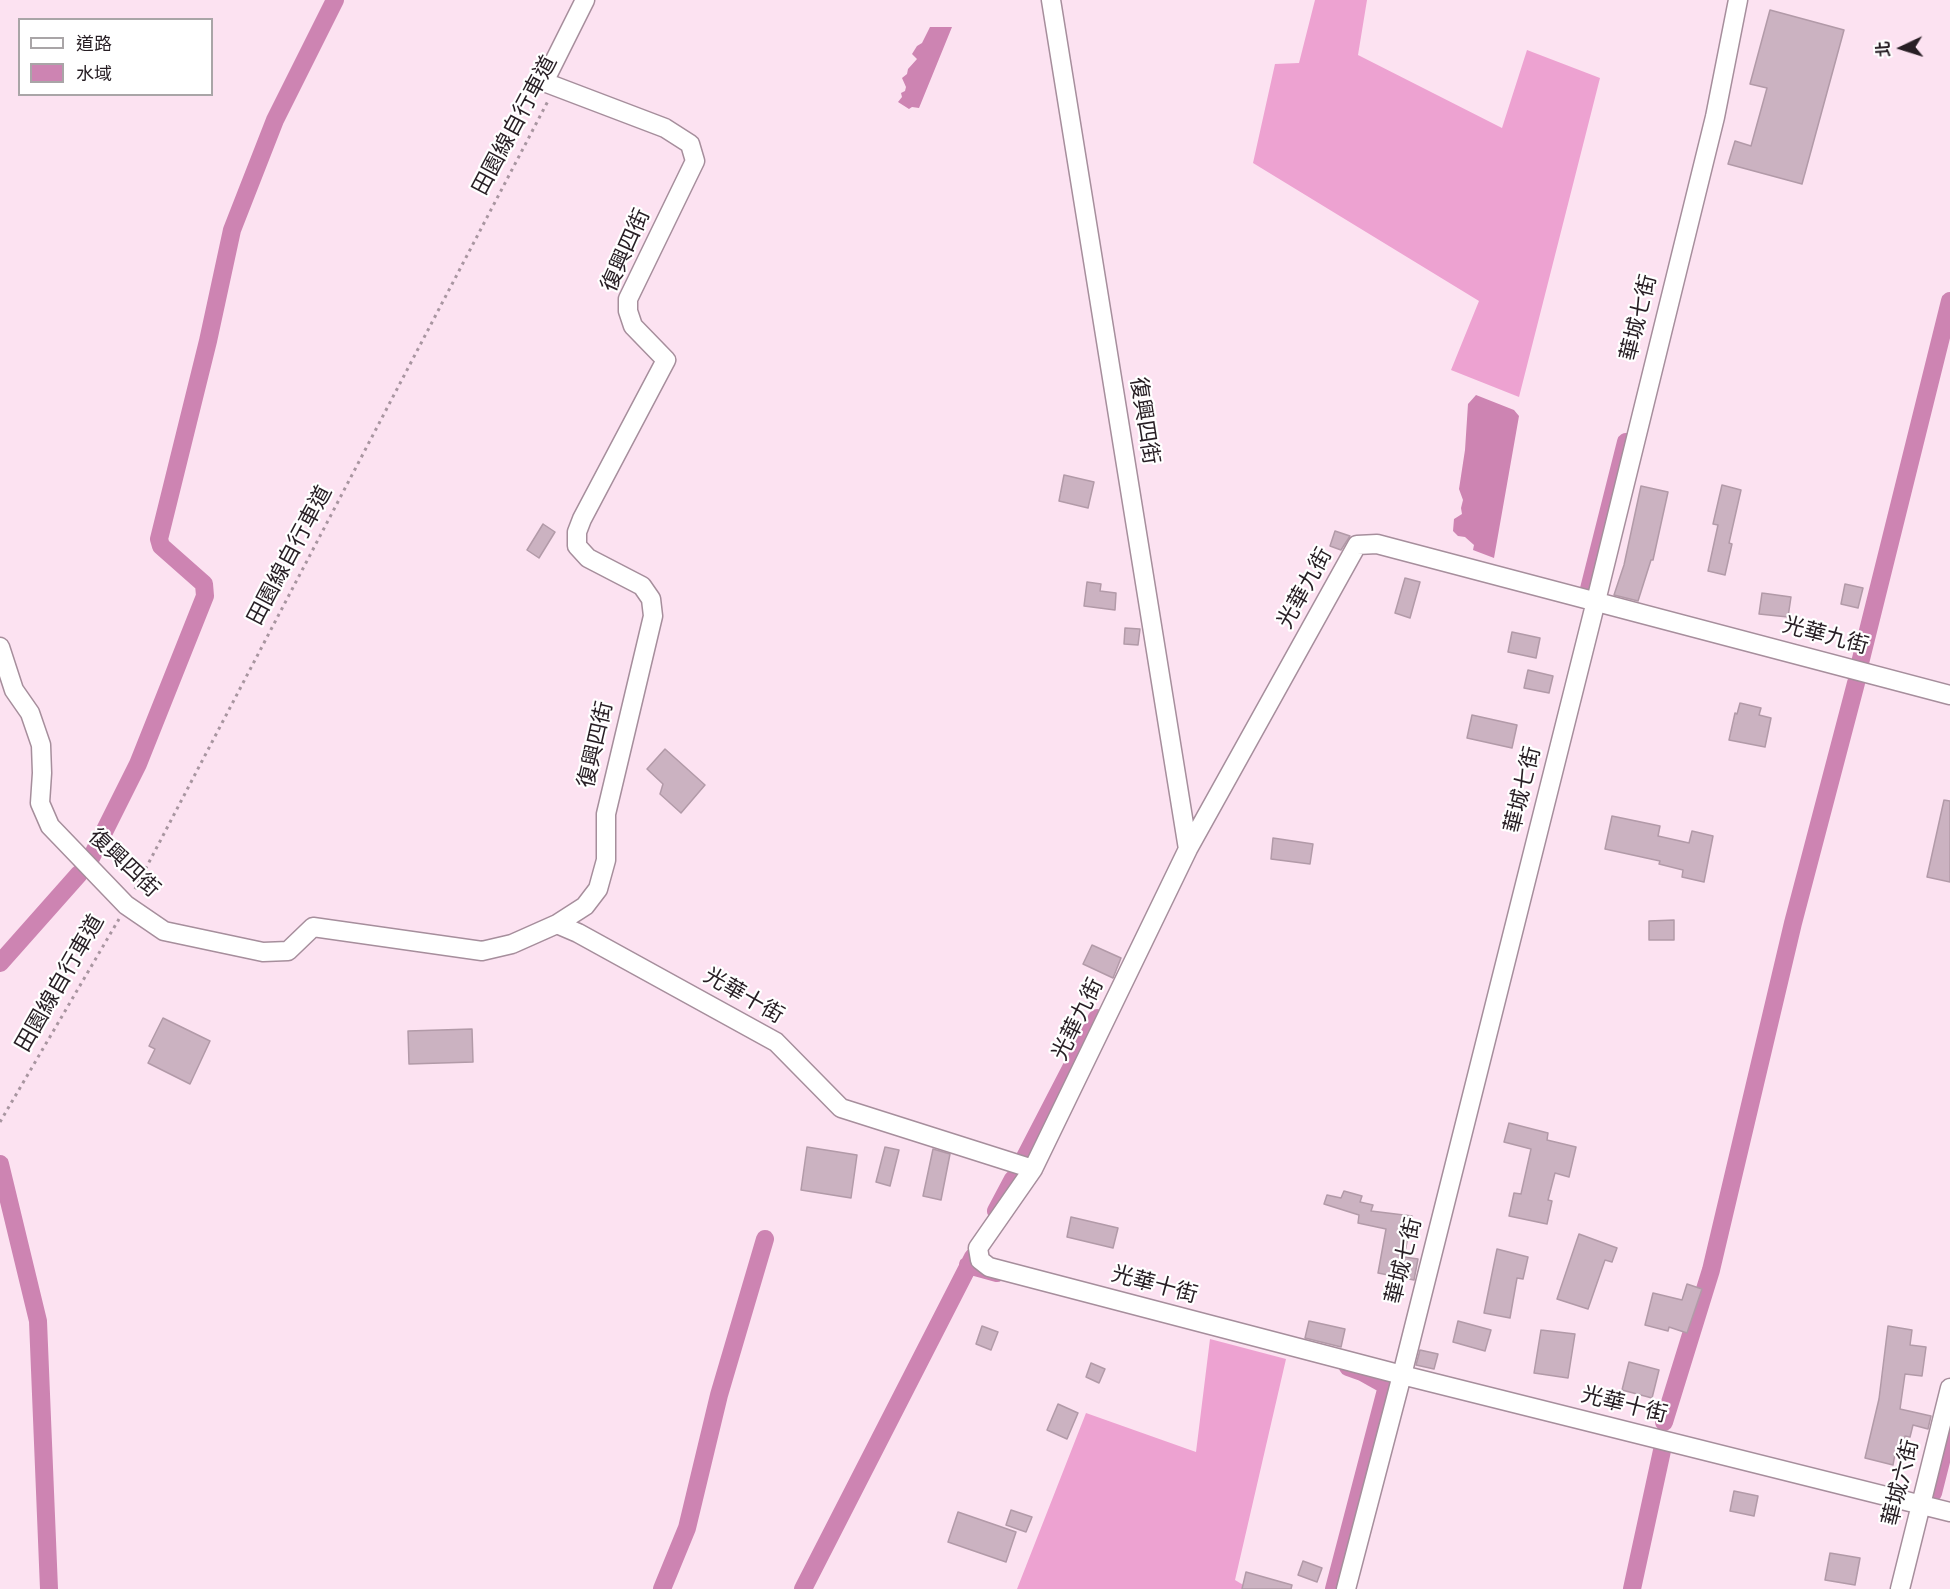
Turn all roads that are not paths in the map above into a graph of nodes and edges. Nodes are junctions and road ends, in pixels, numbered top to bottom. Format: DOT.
graph roads {
  1 [pos="585,0"];
  2 [pos="1051,0"];
  3 [pos="1738,0"];
  4 [pos="1596,601"];
  5 [pos="0,647"];
  6 [pos="1950,694"];
  7 [pos="1188,849"];
  8 [pos="557,924"];
  9 [pos="1034,1169"];
  10 [pos="1402,1375"];
  11 [pos="1950,1388"];
  12 [pos="1921,1505"];
  13 [pos="1950,1512"];
  14 [pos="1346,1589"];
  15 [pos="1900,1589"];
  1 -- 8 [label="street, 復興四街"];
  2 -- 7 [label="street, 復興四街"];
  3 -- 4 [label="street, 華城七街"];
  4 -- 6 [label="street, 光華九街"];
  4 -- 7 [label="street, 光華九街"];
  4 -- 10 [label="street, 華城七街"];
  5 -- 8 [label="street, 復興四街"];
  7 -- 9 [label="street, 光華九街"];
  8 -- 9 [label="street, 光華十街"];
  9 -- 10 [label="street, 光華十街"];
  10 -- 12 [label="street, 光華十街"];
  10 -- 14 [label="street, 華城七街"];
  11 -- 12 [label="street, 華城六街"];
  12 -- 13 [label="street, 光華十街"];
  12 -- 15 [label="street, 華城六街"];
}
